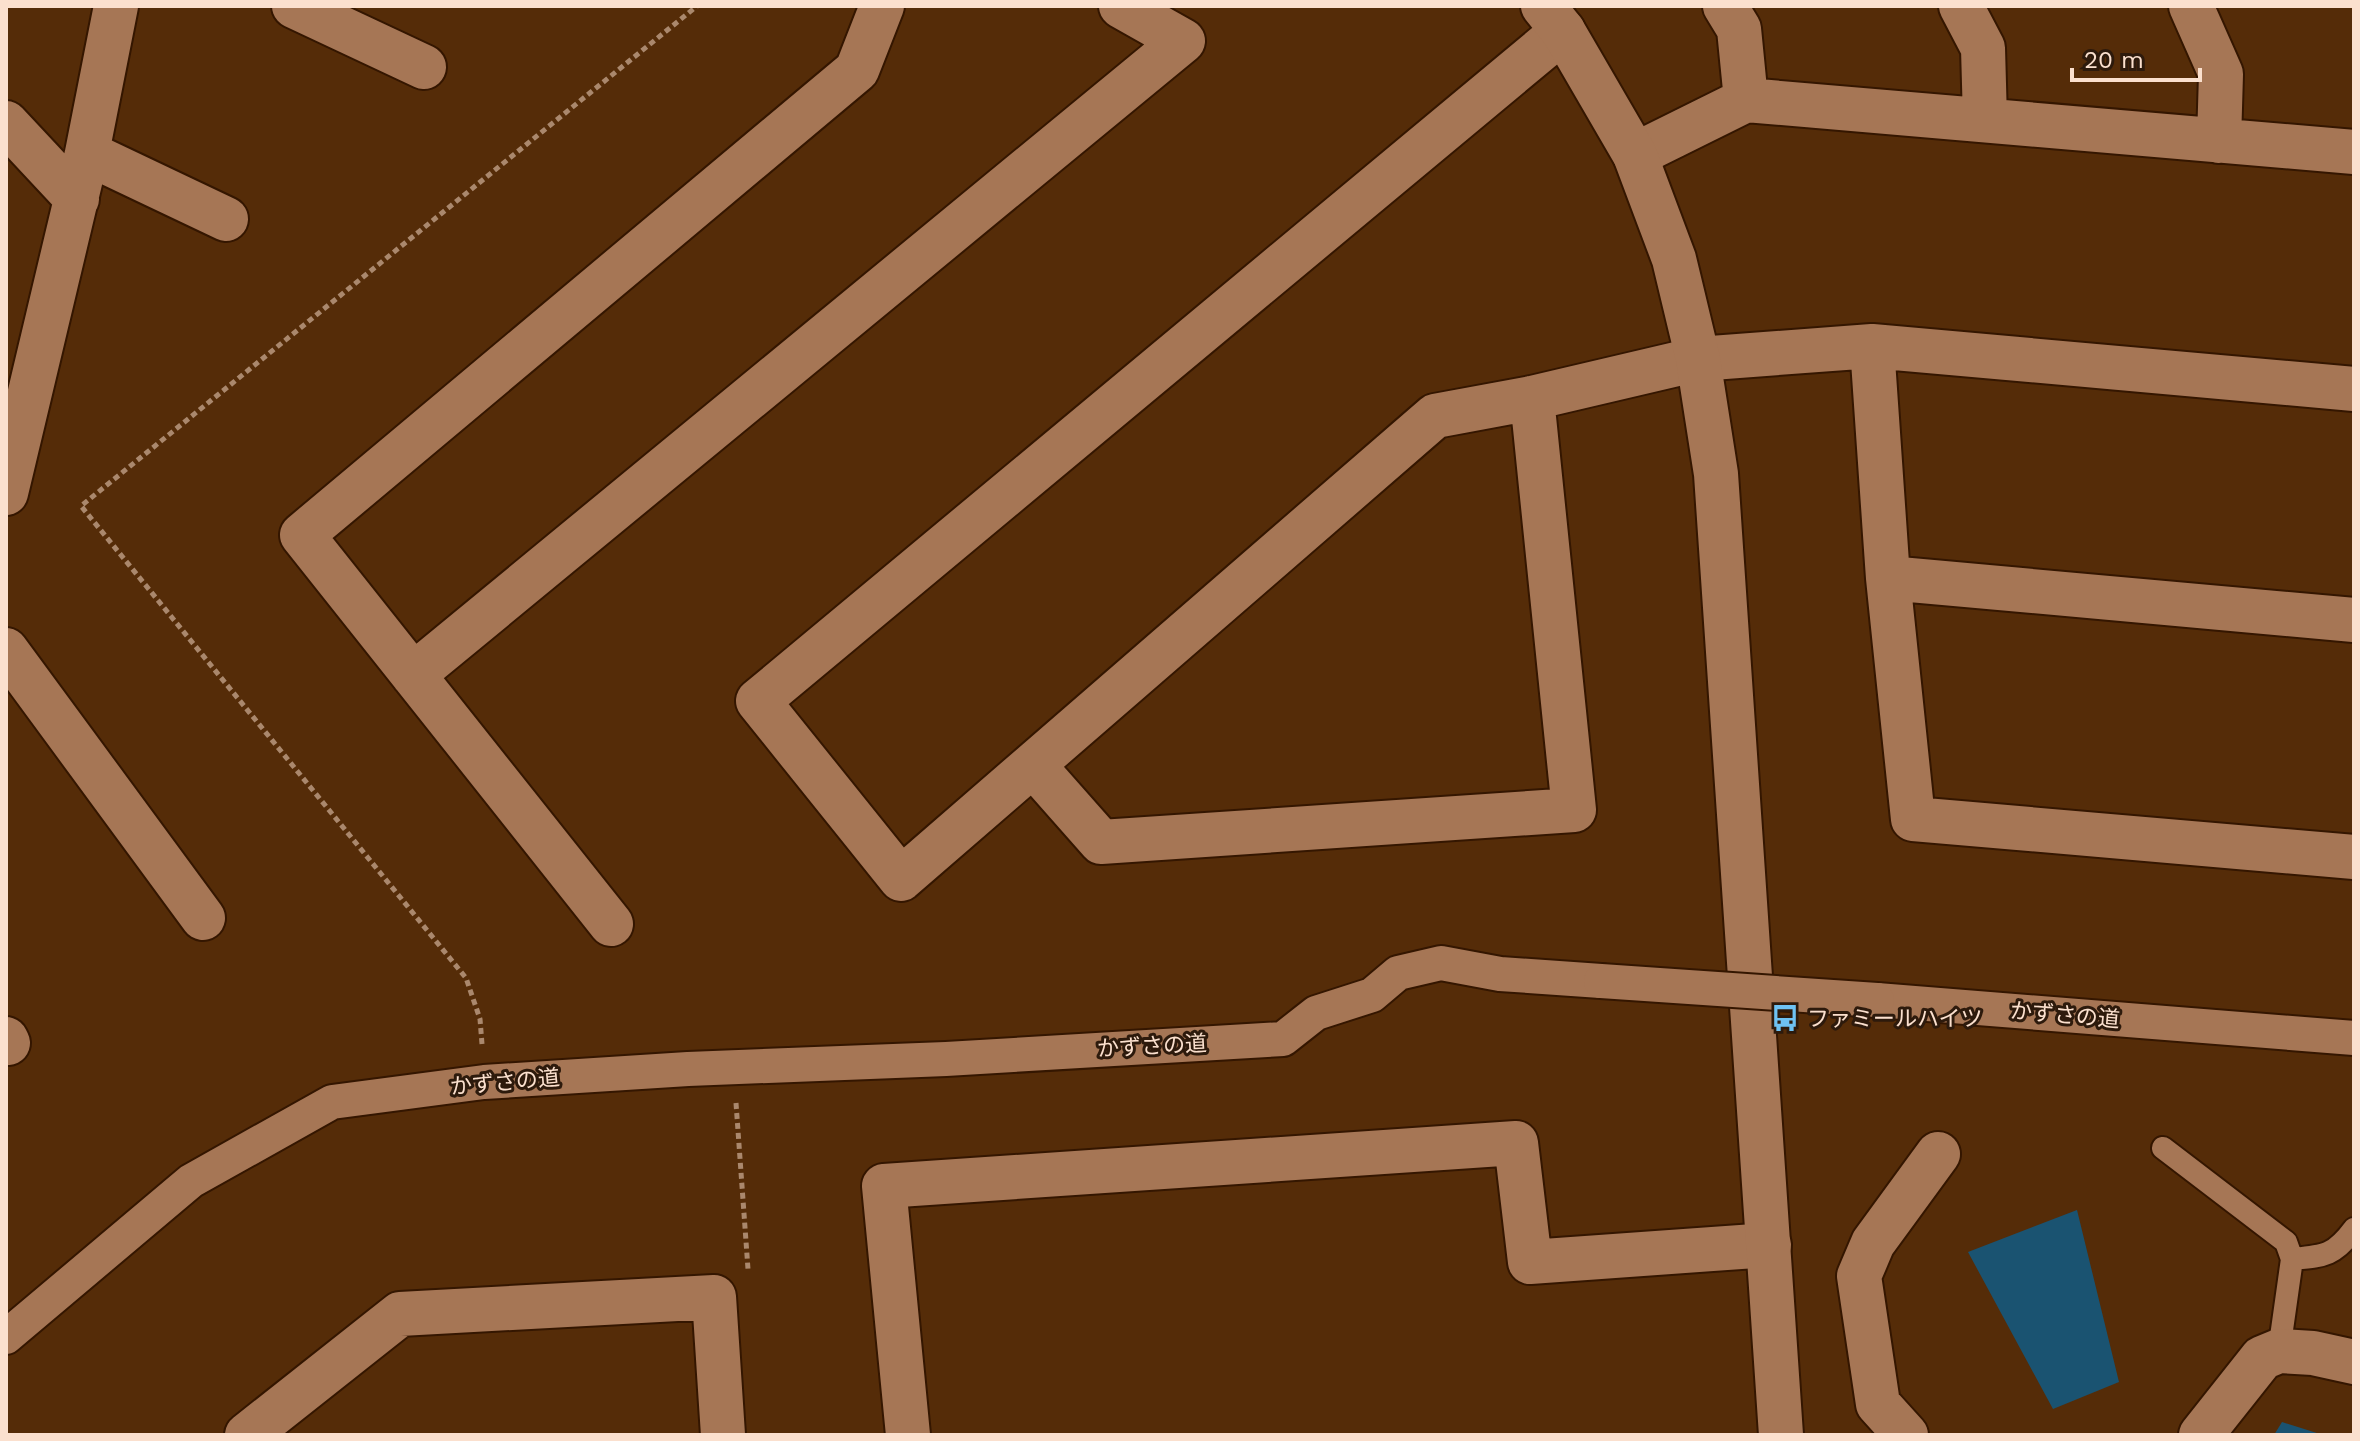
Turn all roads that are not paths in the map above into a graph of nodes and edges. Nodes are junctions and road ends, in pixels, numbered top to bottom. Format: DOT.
graph roads {
  1 [pos="116,6"];
  2 [pos="294,6"];
  3 [pos="882,6"];
  4 [pos="1121,6"];
  5 [pos="1725,6"];
  6 [pos="1961,6"];
  7 [pos="2191,6"];
  8 [pos="1553,19"];
  9 [pos="424,67"];
  10 [pos="1746,100"];
  11 [pos="1985,120"];
  12 [pos="6,123"];
  13 [pos="2219,141"];
  14 [pos="2354,152"];
  15 [pos="87,153"];
  16 [pos="1635,155"];
  17 [pos="77,199"];
  18 [pos="226,219"];
  19 [pos="1872,346"];
  20 [pos="1698,359"];
  21 [pos="2354,389"];
  22 [pos="1532,398"];
  23 [pos="7,487"];
  24 [pos="1888,578"];
  25 [pos="2354,620"];
  26 [pos="6,650"];
  27 [pos="413,675"];
  28 [pos="1033,765"];
  29 [pos="2354,857"];
  30 [pos="203,918"];
  31 [pos="611,924"];
  32 [pos="2354,1038"];
  33 [pos="2163,1148"];
  34 [pos="1938,1154"];
  35 [pos="2354,1229"];
  36 [pos="1769,1245"];
  37 [pos="2292,1259"];
  38 [pos="6,1337"];
  39 [pos="2279,1351"];
  40 [pos="2354,1362"];
  41 [pos="247,1435"];
  42 [pos="723,1435"];
  43 [pos="908,1435"];
  44 [pos="1781,1435"];
  45 [pos="1906,1435"];
  46 [pos="2201,1435"];
  1 -- 15 [label="street"];
  2 -- 9 [label="street"];
  3 -- 27 [label="street"];
  4 -- 27 [label="street"];
  5 -- 10 [label="street"];
  6 -- 11 [label="street"];
  7 -- 13 [label="street"];
  8 -- 16 [label="street"];
  8 -- 28 [label="street"];
  10 -- 11 [label="street"];
  10 -- 16 [label="street"];
  11 -- 13 [label="street"];
  12 -- 17 [label="street"];
  13 -- 14 [label="street"];
  15 -- 17 [label="street"];
  15 -- 18 [label="street"];
  16 -- 20 [label="street"];
  17 -- 23 [label="street"];
  19 -- 20 [label="street"];
  19 -- 21 [label="street"];
  19 -- 24 [label="street"];
  20 -- 22 [label="street"];
  20 -- 36 [label="street"];
  22 -- 28 [label="street"];
  22 -- 28 [label="street"];
  24 -- 25 [label="street"];
  24 -- 29 [label="street"];
  26 -- 30 [label="street"];
  27 -- 31 [label="street"];
  32 -- 38 [label="street, かずさの道, bridge"];
  33 -- 37 [label="lane"];
  34 -- 45 [label="street"];
  35 -- 37 [label="lane"];
  36 -- 43 [label="street"];
  36 -- 44 [label="street"];
  37 -- 39 [label="lane"];
  39 -- 40 [label="street"];
  39 -- 46 [label="street"];
  41 -- 42 [label="street"];
}
